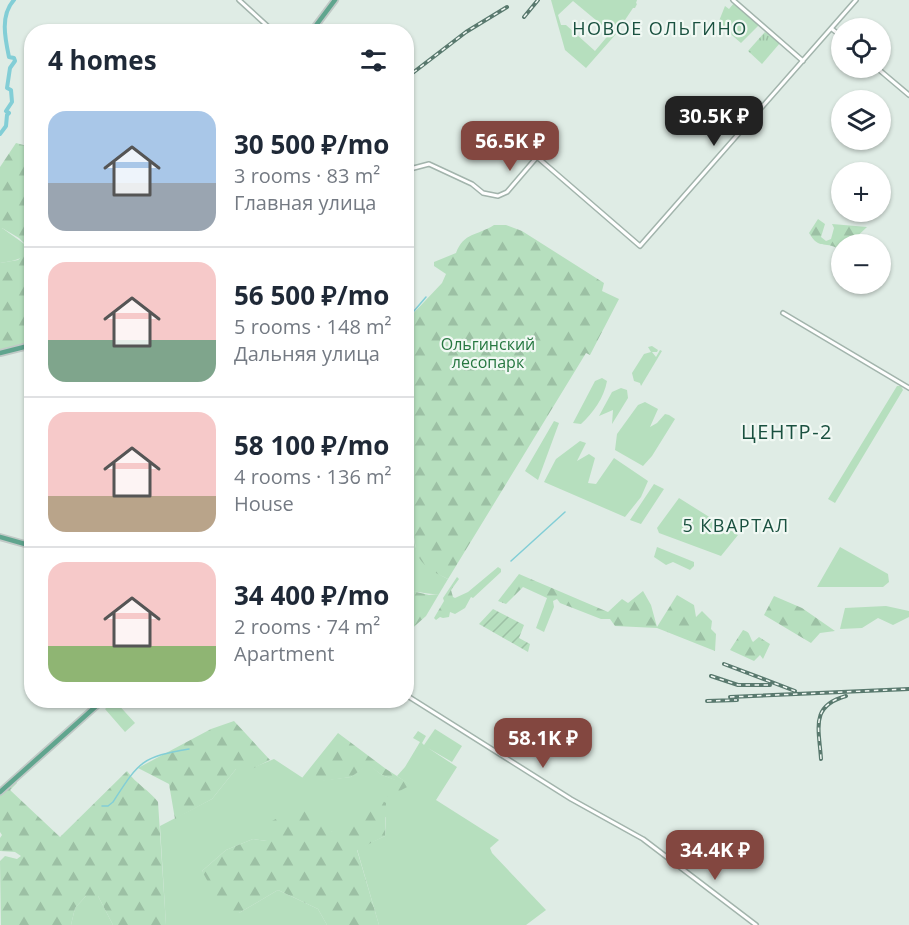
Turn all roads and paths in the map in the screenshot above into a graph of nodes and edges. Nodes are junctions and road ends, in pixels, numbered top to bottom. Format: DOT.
graph roads {
  1 [pos="238,0"];
  2 [pos="335,0"];
  3 [pos="733,0"];
  4 [pos="856,0"];
  5 [pos="841,18"];
  6 [pos="265,24"];
  7 [pos="317,24"];
  8 [pos="831,30"];
  9 [pos="803,61"];
  10 [pos="889,78"];
  11 [pos="909,95"];
  12 [pos="414,168"];
  13 [pos="783,313"];
  14 [pos="24,347"];
  15 [pos="0,353"];
  16 [pos="909,388"];
  17 [pos="0,537"];
  18 [pos="24,544"];
  19 [pos="414,699"];
  20 [pos="94,708"];
  21 [pos="0,792"];
  22 [pos="756,925"];
  1 -- 6 [label="street"];
  2 -- 7 [label="main road"];
  3 -- 9 [label="street"];
  4 -- 5 [label="street"];
  8 -- 9 [label="street"];
  9 -- 12 [label="street"];
  10 -- 11 [label="street"];
  13 -- 16 [label="street"];
  14 -- 15 [label="main road"];
  17 -- 18 [label="main road"];
  19 -- 22 [label="street"];
  20 -- 21 [label="main road"];
}
